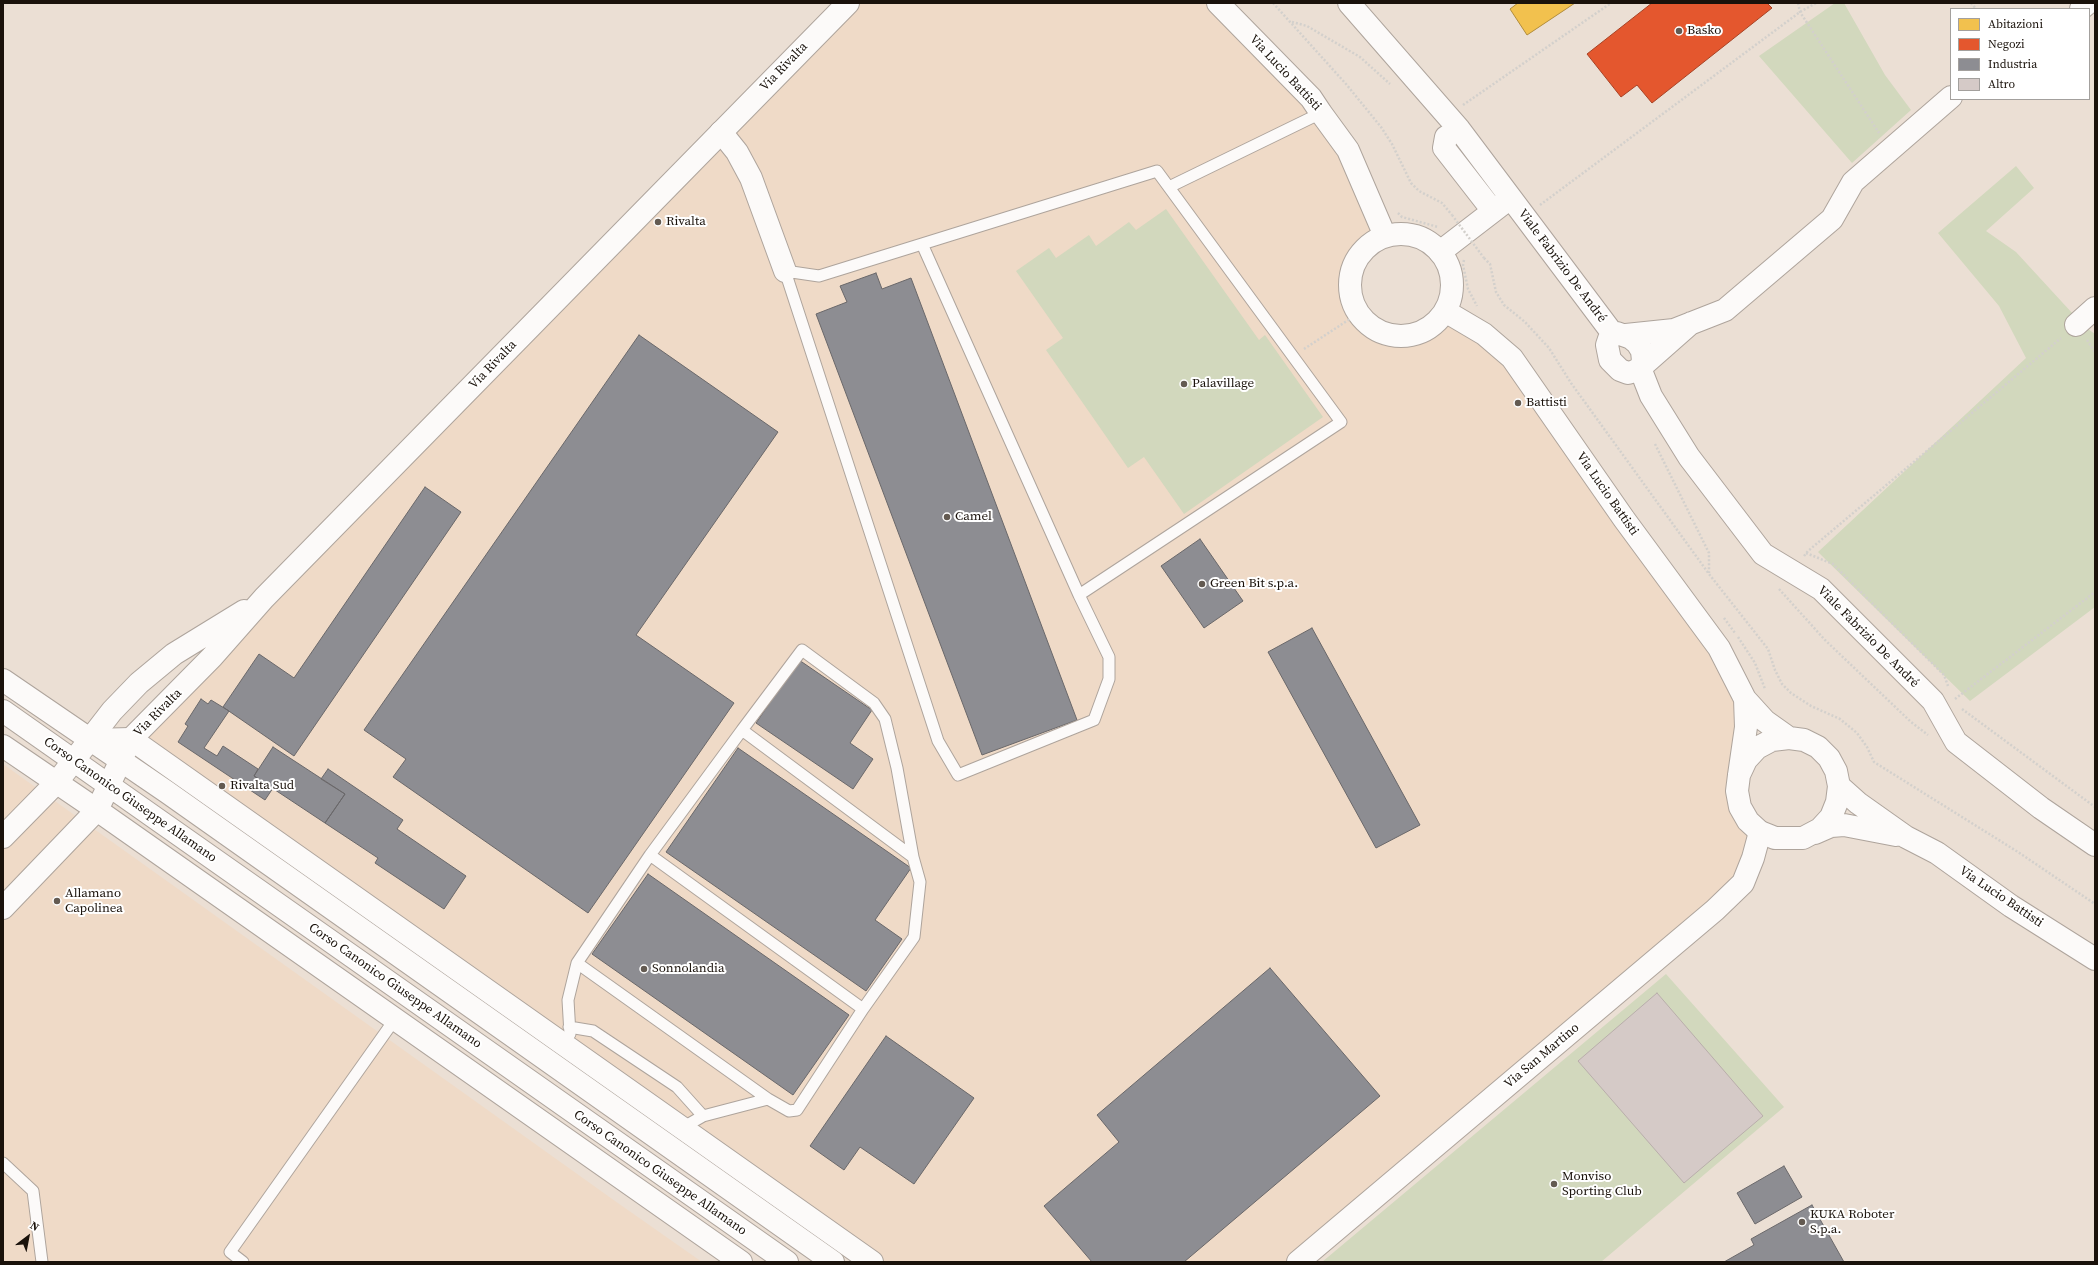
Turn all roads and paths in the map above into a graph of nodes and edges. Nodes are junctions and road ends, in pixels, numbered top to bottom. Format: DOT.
graph roads {
  1 [pos="848,3"];
  2 [pos="1218,3"];
  3 [pos="1273,3"];
  4 [pos="1349,3"];
  5 [pos="1611,3"];
  6 [pos="1798,3"];
  7 [pos="1816,3"];
  8 [pos="1800,12"];
  9 [pos="1291,22"];
  10 [pos="1395,89"];
  11 [pos="1950,98"];
  12 [pos="1322,113"];
  13 [pos="1454,123"];
  14 [pos="721,132"];
  15 [pos="1891,150"];
  16 [pos="1169,187"];
  17 [pos="1510,197"];
  18 [pos="1395,210"];
  19 [pos="1493,211"];
  20 [pos="1458,214"];
  21 [pos="1525,216"];
  22 [pos="1385,236"];
  23 [pos="1463,240"];
  24 [pos="922,244"];
  25 [pos="1440,252"];
  26 [pos="785,271"];
  27 [pos="2095,308"];
  28 [pos="1445,311"];
  29 [pos="1359,312"];
  30 [pos="1482,312"];
  31 [pos="1691,323"];
  32 [pos="2076,325"];
  33 [pos="1620,335"];
  34 [pos="2095,352"];
  35 [pos="1293,356"];
  36 [pos="1640,368"];
  37 [pos="1654,442"];
  38 [pos="1806,553"];
  39 [pos="1793,571"];
  40 [pos="1709,574"];
  41 [pos="2095,592"];
  42 [pos="1079,595"];
  43 [pos="264,598"];
  44 [pos="1721,614"];
  45 [pos="3,680"];
  46 [pos="1949,687"];
  47 [pos="1768,693"];
  48 [pos="1952,693"];
  49 [pos="1745,699"];
  50 [pos="1947,706"];
  51 [pos="3,712"];
  52 [pos="742,730"];
  53 [pos="1789,738"];
  54 [pos="132,739"];
  55 [pos="90,740"];
  56 [pos="3,746"];
  57 [pos="73,761"];
  58 [pos="121,761"];
  59 [pos="1739,775"];
  60 [pos="57,782"];
  61 [pos="109,786"];
  62 [pos="1839,786"];
  63 [pos="2095,807"];
  64 [pos="97,810"];
  65 [pos="1760,832"];
  66 [pos="3,836"];
  67 [pos="1906,837"];
  68 [pos="1803,838"];
  69 [pos="2095,845"];
  70 [pos="650,855"];
  71 [pos="913,857"];
  72 [pos="2095,904"];
  73 [pos="3,908"];
  74 [pos="2095,959"];
  75 [pos="577,963"];
  76 [pos="863,1009"];
  77 [pos="395,1019"];
  78 [pos="569,1027"];
  79 [pos="570,1049"];
  80 [pos="768,1099"];
  81 [pos="703,1116"];
  82 [pos="682,1128"];
  83 [pos="3,1163"];
  84 [pos="42,1262"];
  85 [pos="243,1262"];
  86 [pos="741,1262"];
  87 [pos="787,1262"];
  88 [pos="833,1262"];
  89 [pos="872,1262"];
  90 [pos="1298,1262"];
  1 -- 14 [label="street, Via Rivalta"];
  2 -- 12 [label="street, Via Lucio Battisti"];
  3 -- 9 [label="path"];
  4 -- 13 [label="street, Viale Fabrizio De André"];
  5 -- 13 [label="path"];
  6 -- 8 [label="path"];
  7 -- 8 [label="path"];
  8 -- 15 [label="path"];
  8 -- 21 [label="path"];
  9 -- 10 [label="path"];
  9 -- 40 [label="path, bridge"];
  11 -- 15 [label="street"];
  12 -- 16 [label="lane"];
  12 -- 22 [label="street, Via Lucio Battisti"];
  13 -- 17 [label="street, Viale Fabrizio De André"];
  13 -- 19 [label="street"];
  14 -- 26 [label="street"];
  14 -- 43 [label="street, Via Rivalta"];
  15 -- 31 [label="street"];
  16 -- 24 [label="lane"];
  16 -- 35 [label="lane"];
  17 -- 19 [label="street, Viale Fabrizio De André"];
  17 -- 21 [label="street, Viale Fabrizio De André"];
  18 -- 23 [label="path"];
  19 -- 23 [label="street, Viale Fabrizio De André"];
  20 -- 23 [label="path"];
  21 -- 33 [label="street, Viale Fabrizio De André"];
  22 -- 25 [label="street"];
  22 -- 29 [label="street"];
  23 -- 25 [label="street, Viale Fabrizio De André"];
  23 -- 30 [label="path"];
  24 -- 26 [label="lane"];
  24 -- 42 [label="lane"];
  25 -- 28 [label="street"];
  26 -- 42 [label="lane"];
  27 -- 32 [label="street"];
  28 -- 29 [label="street"];
  28 -- 49 [label="street, Via Lucio Battisti"];
  29 -- 35 [label="path"];
  31 -- 33 [label="street"];
  31 -- 36 [label="street"];
  32 -- 34 [label="path"];
  32 -- 38 [label="path"];
  33 -- 36 [label="street, Viale Fabrizio De André"];
  33 -- 36 [label="street, Viale Fabrizio De André"];
  35 -- 42 [label="lane"];
  36 -- 39 [label="street, Viale Fabrizio De André"];
  37 -- 40 [label="path"];
  38 -- 39 [label="path"];
  38 -- 46 [label="path"];
  39 -- 50 [label="street, Viale Fabrizio De André"];
  40 -- 72 [label="path"];
  41 -- 50 [label="path"];
  43 -- 54 [label="street, Via Rivalta"];
  43 -- 55 [label="street, Via Rivalta"];
  44 -- 47 [label="path"];
  45 -- 55 [label="street, Corso Canonico Giuseppe Allamano"];
  48 -- 50 [label="path"];
  49 -- 53 [label="street, Via Lucio Battisti"];
  49 -- 59 [label="street, Via Lucio Battisti"];
  50 -- 63 [label="path"];
  50 -- 69 [label="street, Viale Fabrizio De André"];
  51 -- 57 [label="street, Corso Canonico Giuseppe Allamano"];
  52 -- 70 [label="lane"];
  52 -- 71 [label="lane"];
  52 -- 71 [label="lane"];
  53 -- 59 [label="street, Via Lucio Battisti"];
  53 -- 62 [label="street, Via Lucio Battisti"];
  54 -- 55 [label="street, Corso Canonico Giuseppe Allamano"];
  54 -- 58 [label="street, Via Rivalta"];
  54 -- 79 [label="street"];
  55 -- 57 [label="street, Via Rivalta"];
  55 -- 58 [label="street, Corso Canonico Giuseppe Allamano"];
  56 -- 60 [label="street, Corso Canonico Giuseppe Allamano"];
  57 -- 60 [label="street, Via Rivalta"];
  57 -- 61 [label="street, Corso Canonico Giuseppe Allamano"];
  58 -- 61 [label="street, Via Rivalta"];
  58 -- 88 [label="street, Corso Canonico Giuseppe Allamano"];
  59 -- 65 [label="street, Via Lucio Battisti"];
  60 -- 64 [label="street, Corso Canonico Giuseppe Allamano"];
  60 -- 66 [label="street, Via Rivalta"];
  61 -- 64 [label="street, Via Rivalta"];
  61 -- 87 [label="street, Corso Canonico Giuseppe Allamano"];
  62 -- 67 [label="street, Via Lucio Battisti"];
  62 -- 68 [label="street, Via Lucio Battisti"];
  64 -- 73 [label="street, Via Rivalta"];
  64 -- 77 [label="street, Corso Canonico Giuseppe Allamano"];
  65 -- 68 [label="street, Via Lucio Battisti"];
  65 -- 90 [label="street, Via San Martino"];
  67 -- 68 [label="street, Via Lucio Battisti"];
  67 -- 74 [label="street, Via Lucio Battisti"];
  70 -- 75 [label="lane"];
  70 -- 76 [label="lane"];
  71 -- 76 [label="lane"];
  75 -- 78 [label="lane"];
  75 -- 80 [label="lane"];
  76 -- 80 [label="lane"];
  77 -- 85 [label="lane"];
  77 -- 86 [label="street, Corso Canonico Giuseppe Allamano"];
  78 -- 79 [label="lane"];
  78 -- 81 [label="lane"];
  79 -- 82 [label="street"];
  80 -- 81 [label="lane"];
  81 -- 82 [label="lane"];
  82 -- 89 [label="street"];
  83 -- 84 [label="lane"];
}
